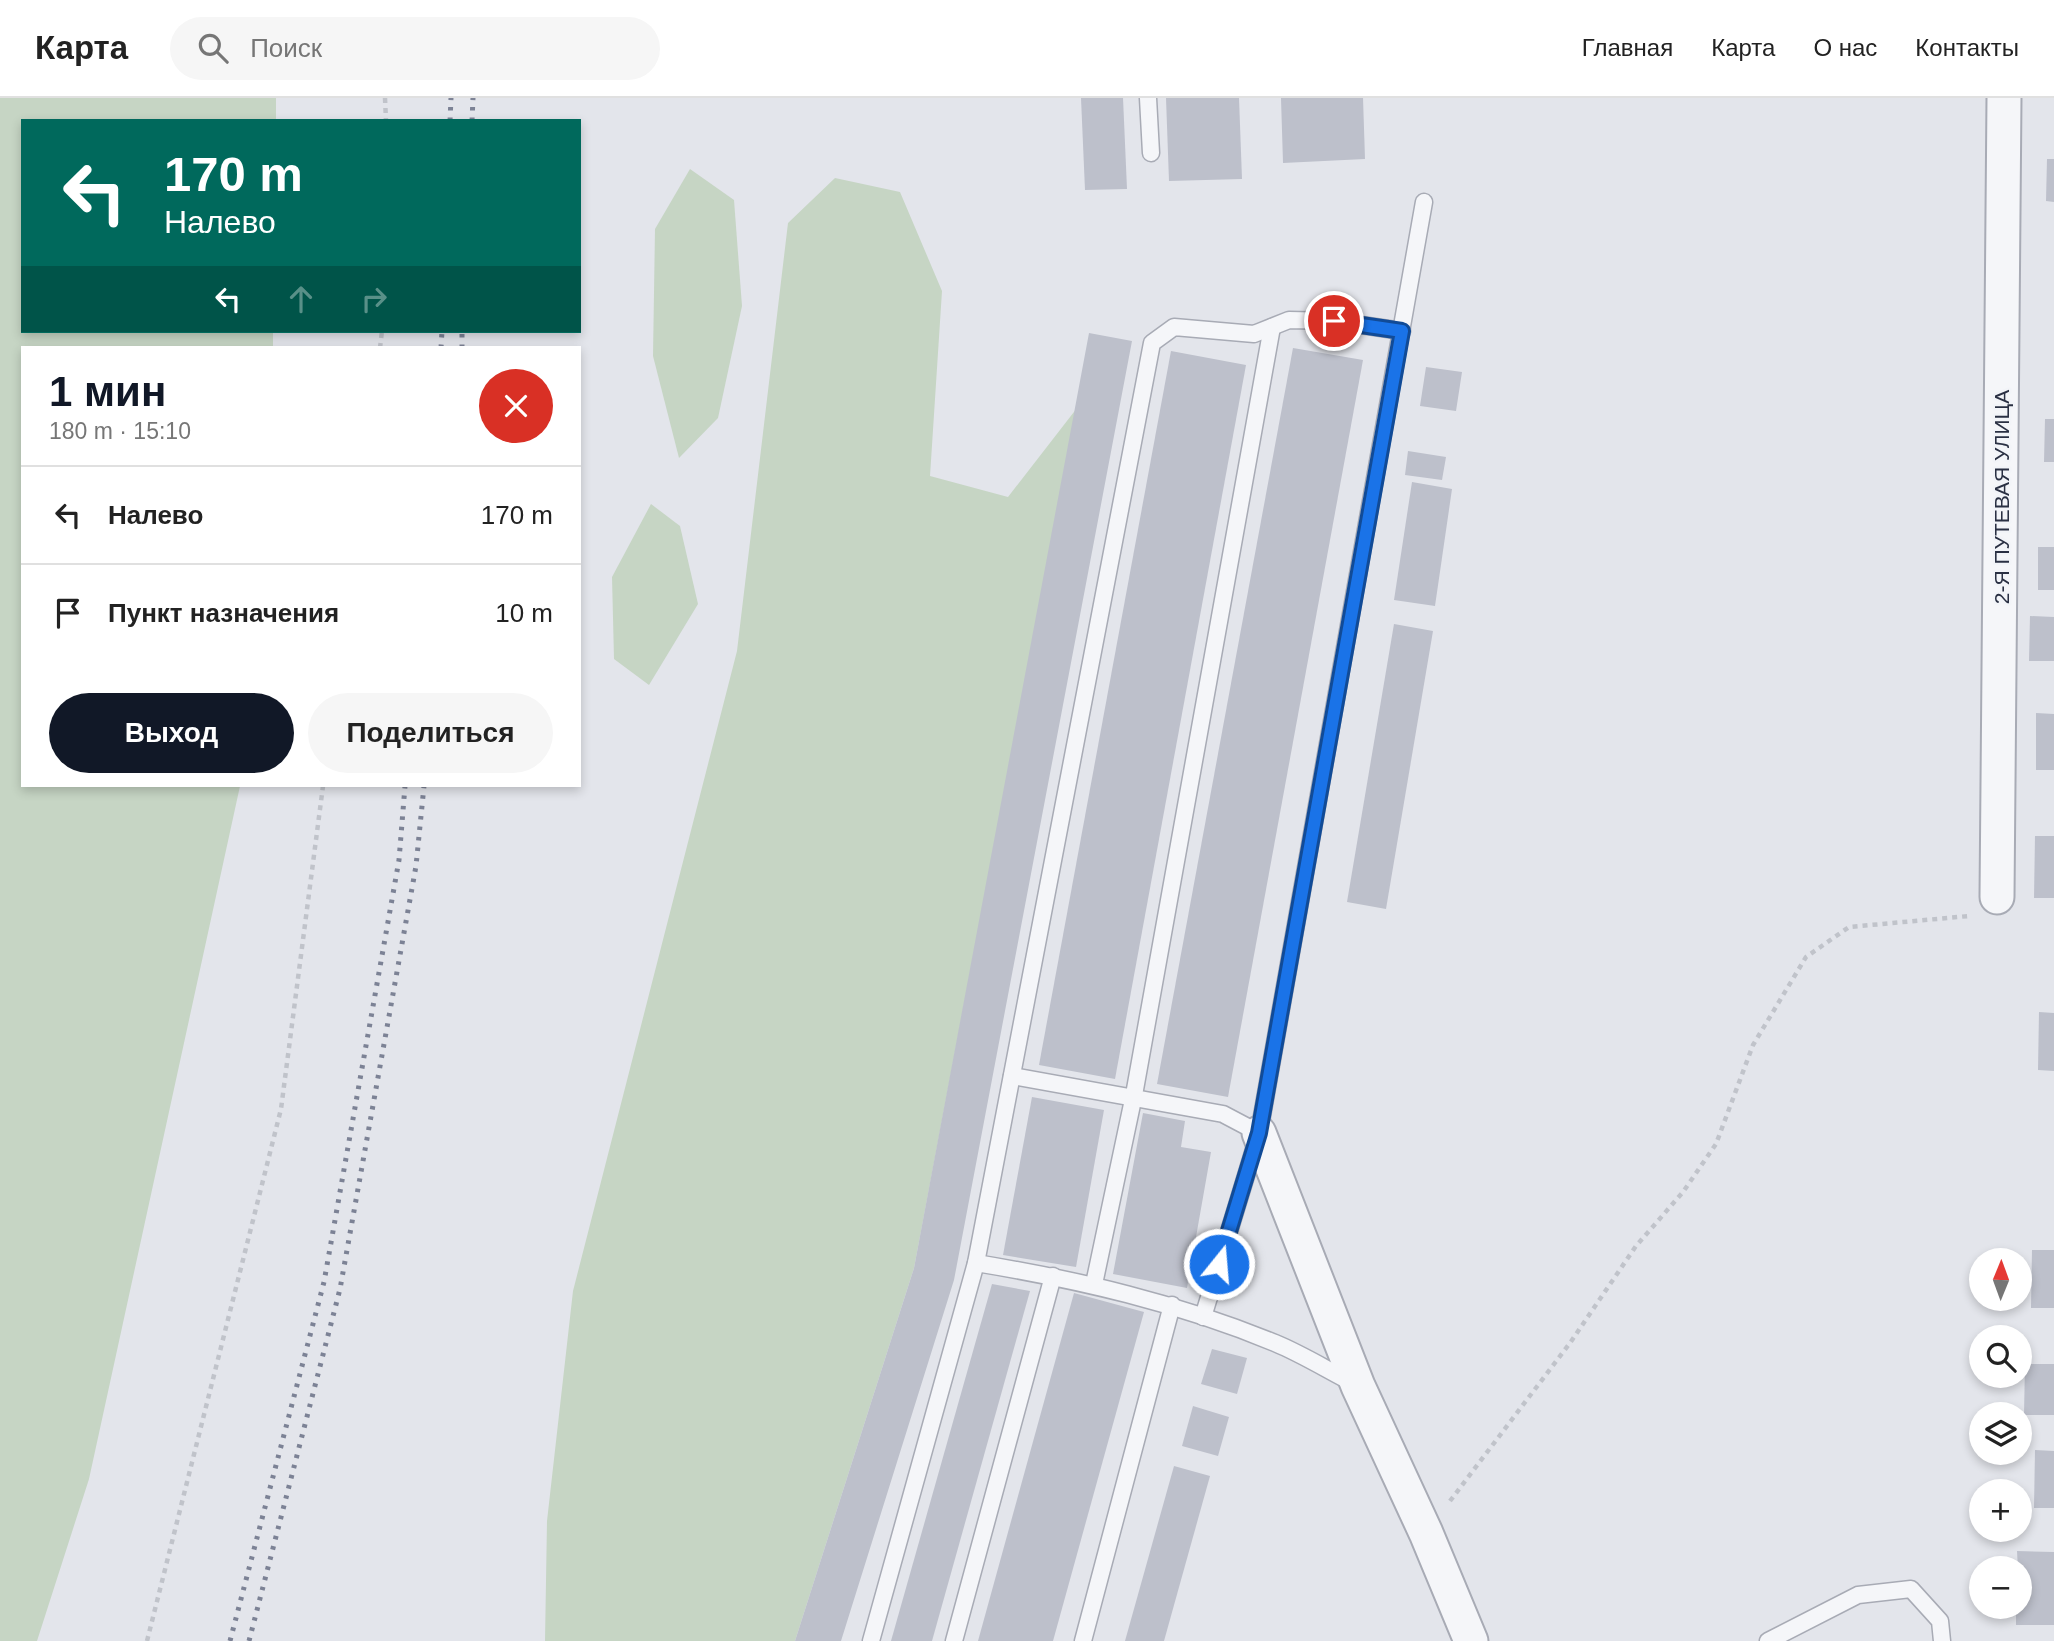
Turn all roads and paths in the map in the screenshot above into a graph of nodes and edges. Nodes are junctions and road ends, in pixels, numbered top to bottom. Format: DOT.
graph roads {
  1 [pos="385,98"];
  2 [pos="1148,98"];
  3 [pos="2004,98"];
  4 [pos="386,119"];
  5 [pos="1151,153"];
  6 [pos="1424,202"];
  7 [pos="1272,327"];
  8 [pos="1402,331"];
  9 [pos="323,787"];
  10 [pos="1997,897"];
  11 [pos="1012,1076"];
  12 [pos="1134,1096"];
  13 [pos="1259,1133"];
  14 [pos="976,1263"];
  15 [pos="1053,1276"];
  16 [pos="1094,1284"];
  17 [pos="1172,1305"];
  18 [pos="1203,1317"];
  19 [pos="1357,1386"];
  20 [pos="1426,1533"];
  21 [pos="147,1641"];
  22 [pos="871,1641"];
  23 [pos="954,1641"];
  24 [pos="1083,1641"];
  25 [pos="1471,1641"];
  26 [pos="1768,1641"];
  27 [pos="1942,1641"];
  1 -- 4 [label="path"];
  2 -- 5 [label="lane"];
  3 -- 10 [label="street, 2-Я ПУТЕВАЯ УЛИЦА"];
  6 -- 8 [label="lane"];
  7 -- 8 [label="lane"];
  7 -- 11 [label="lane"];
  7 -- 12 [label="lane"];
  8 -- 13 [label="lane"];
  9 -- 21 [label="path"];
  10 -- 20 [label="path"];
  11 -- 12 [label="lane"];
  11 -- 14 [label="lane"];
  12 -- 13 [label="lane"];
  12 -- 16 [label="lane"];
  13 -- 18 [label="lane"];
  13 -- 19 [label="street"];
  14 -- 15 [label="lane"];
  14 -- 22 [label="lane"];
  15 -- 16 [label="lane"];
  15 -- 23 [label="lane"];
  16 -- 17 [label="lane"];
  17 -- 18 [label="lane"];
  17 -- 24 [label="lane"];
  18 -- 19 [label="lane"];
  19 -- 20 [label="street"];
  20 -- 25 [label="street"];
  26 -- 27 [label="lane"];
}
